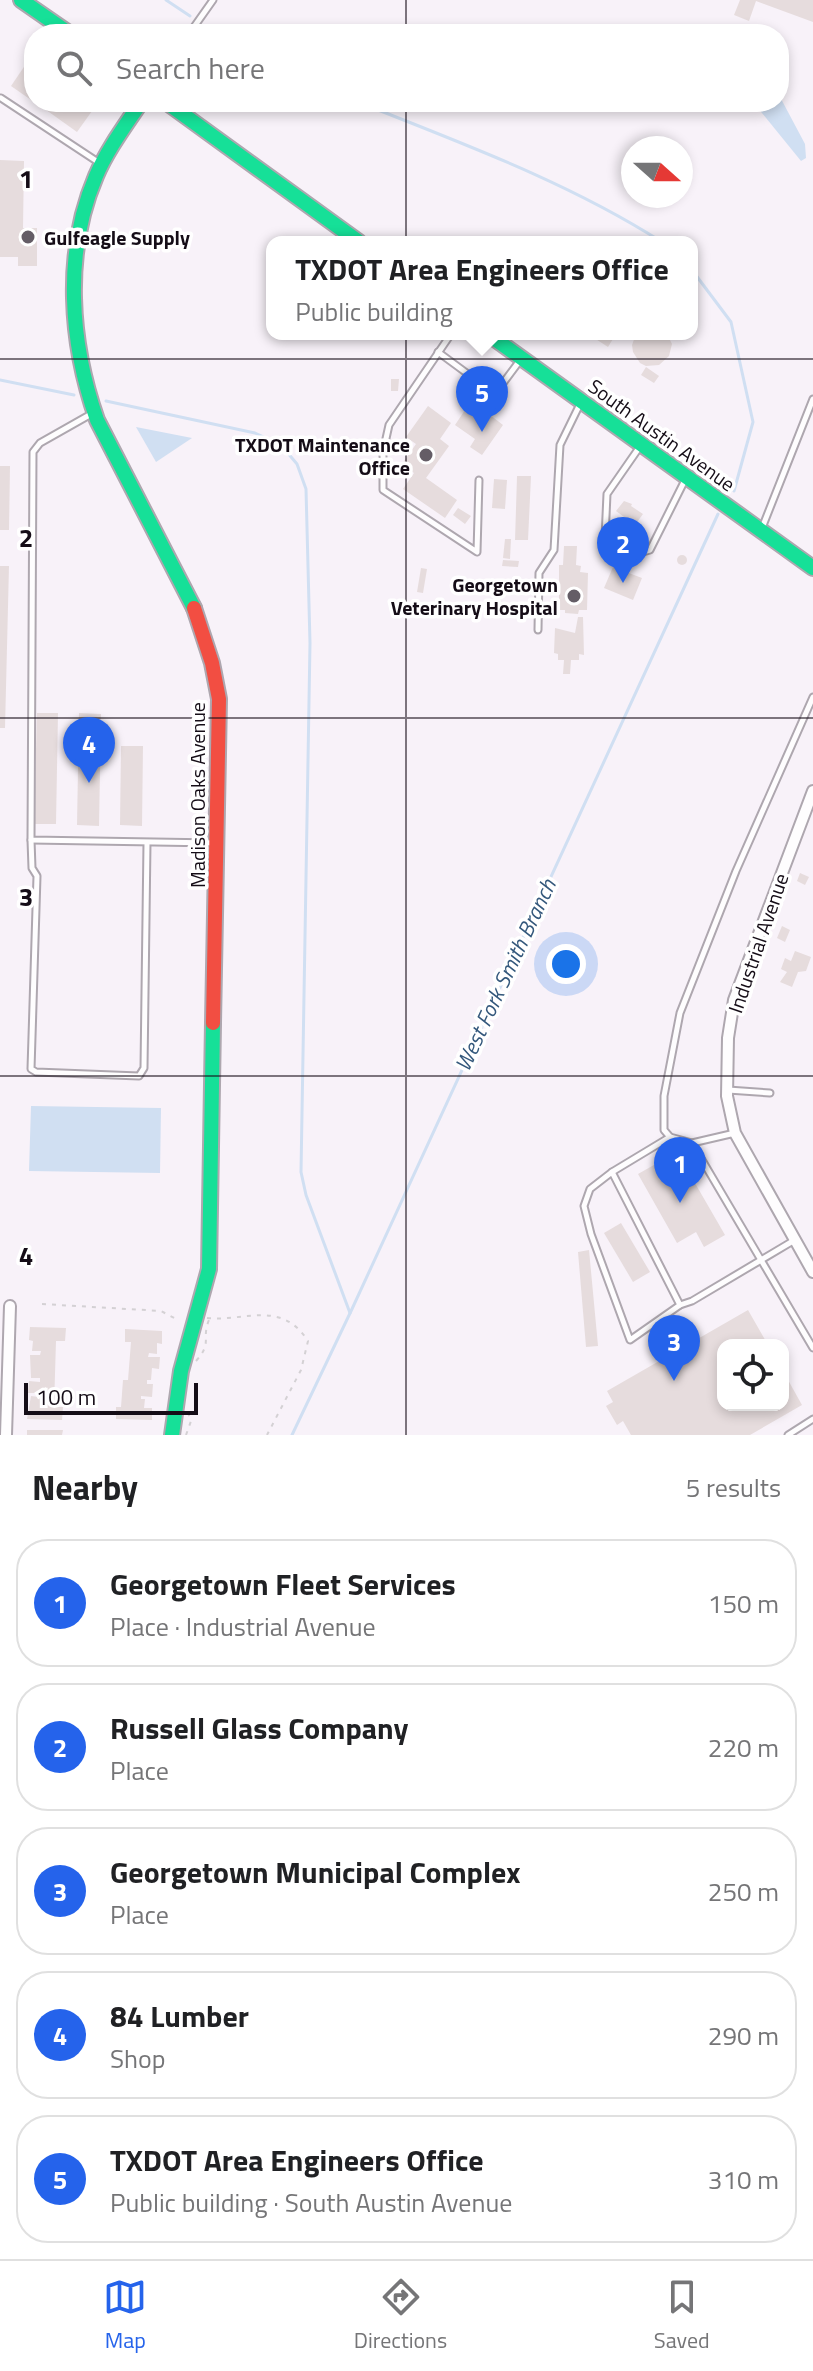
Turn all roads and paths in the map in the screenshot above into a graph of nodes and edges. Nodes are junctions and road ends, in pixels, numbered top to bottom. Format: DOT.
graph roads {
  1 [pos="21,0"];
  2 [pos="213,0"];
  3 [pos="56,24"];
  4 [pos="196,24"];
  5 [pos="1,98"];
  6 [pos="134,112"];
  7 [pos="180,112"];
  8 [pos="102,164"];
  9 [pos="351,236"];
  10 [pos="447,340"];
  11 [pos="496,340"];
  12 [pos="438,352"];
  13 [pos="521,358"];
  14 [pos="813,399"];
  15 [pos="581,401"];
  16 [pos="94,412"];
  17 [pos="642,444"];
  18 [pos="687,477"];
  19 [pos="479,480"];
  20 [pos="761,530"];
  21 [pos="813,568"];
  22 [pos="538,630"];
  23 [pos="813,697"];
  24 [pos="813,791"];
  25 [pos="31,840"];
  26 [pos="147,843"];
  27 [pos="217,843"];
  28 [pos="727,1090"];
  29 [pos="770,1093"];
  30 [pos="735,1133"];
  31 [pos="670,1137"];
  32 [pos="692,1143"];
  33 [pos="612,1172"];
  34 [pos="794,1241"];
  35 [pos="762,1259"];
  36 [pos="813,1272"];
  37 [pos="42,1304"];
  38 [pos="680,1305"];
  39 [pos="10,1306"];
  40 [pos="203,1317"];
  41 [pos="210,1319"];
  42 [pos="185,1324"];
  43 [pos="813,1348"];
  44 [pos="193,1365"];
  45 [pos="185,1404"];
  46 [pos="813,1419"];
  47 [pos="6,1435"];
  48 [pos="172,1435"];
  49 [pos="186,1435"];
  50 [pos="267,1435"];
  51 [pos="788,1435"];
  1 -- 3 [label="street"];
  2 -- 4 [label="lane"];
  5 -- 8 [label="lane"];
  6 -- 8 [label="street, Madison Oaks Avenue"];
  7 -- 9 [label="street"];
  8 -- 16 [label="street, Madison Oaks Avenue"];
  10 -- 12 [label="lane"];
  11 -- 13 [label="street, South Austin Avenue"];
  12 -- 13 [label="lane"];
  12 -- 19 [label="lane"];
  13 -- 15 [label="street, South Austin Avenue"];
  14 -- 20 [label="lane"];
  15 -- 17 [label="street, South Austin Avenue"];
  15 -- 22 [label="lane"];
  16 -- 25 [label="lane"];
  16 -- 27 [label="street, Madison Oaks Avenue"];
  17 -- 18 [label="street, South Austin Avenue"];
  17 -- 18 [label="lane"];
  18 -- 20 [label="street, South Austin Avenue"];
  20 -- 21 [label="street, South Austin Avenue"];
  23 -- 31 [label="lane"];
  24 -- 28 [label="street, Industrial Avenue"];
  25 -- 26 [label="lane"];
  25 -- 26 [label="lane"];
  26 -- 27 [label="lane"];
  27 -- 48 [label="street, Madison Oaks Avenue"];
  28 -- 29 [label="lane"];
  28 -- 30 [label="street, Industrial Avenue"];
  30 -- 32 [label="lane"];
  30 -- 34 [label="street, Industrial Avenue"];
  31 -- 32 [label="lane"];
  31 -- 33 [label="lane"];
  32 -- 35 [label="lane"];
  33 -- 38 [label="lane"];
  33 -- 38 [label="lane"];
  34 -- 35 [label="lane"];
  34 -- 36 [label="street, Industrial Avenue"];
  35 -- 38 [label="lane"];
  35 -- 43 [label="lane"];
  37 -- 42 [label="path"];
  39 -- 47 [label="street"];
  40 -- 41 [label="path"];
  41 -- 44 [label="path"];
  41 -- 50 [label="path"];
  45 -- 49 [label="path"];
  46 -- 51 [label="lane"];
}
